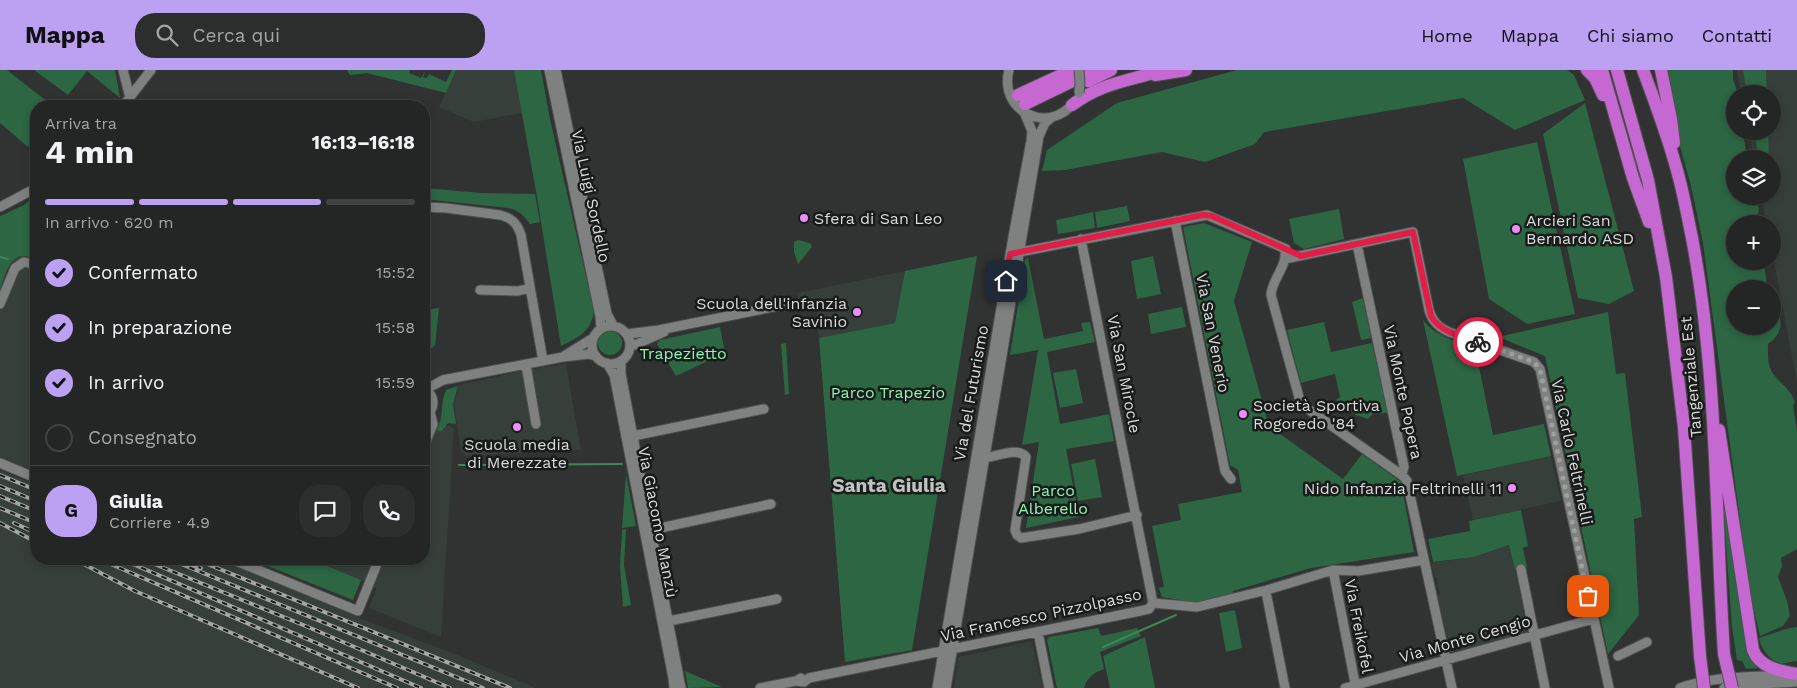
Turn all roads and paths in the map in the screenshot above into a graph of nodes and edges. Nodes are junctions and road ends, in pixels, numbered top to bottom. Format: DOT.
graph roads {
  1 [pos="123,70"];
  2 [pos="151,70"];
  3 [pos="549,70"];
  4 [pos="556,70"];
  5 [pos="1009,70"];
  6 [pos="1056,70"];
  7 [pos="1072,70"];
  8 [pos="1078,70"];
  9 [pos="1116,70"];
  10 [pos="1162,70"];
  11 [pos="1186,70"];
  12 [pos="1587,70"];
  13 [pos="1602,70"];
  14 [pos="1616,70"];
  15 [pos="1644,70"];
  16 [pos="1661,70"];
  17 [pos="1103,71"];
  18 [pos="1130,78"];
  19 [pos="1030,90"];
  20 [pos="130,100"];
  21 [pos="132,100"];
  22 [pos="1019,102"];
  23 [pos="1072,105"];
  24 [pos="1052,117"];
  25 [pos="1619,126"];
  26 [pos="1677,168"];
  27 [pos="30,191"];
  28 [pos="0,207"];
  29 [pos="430,207"];
  30 [pos="1175,221"];
  31 [pos="1081,240"];
  32 [pos="1357,244"];
  33 [pos="1283,248"];
  34 [pos="1020,252"];
  35 [pos="1010,254"];
  36 [pos="1301,256"];
  37 [pos="1285,259"];
  38 [pos="30,264"];
  39 [pos="1666,277"];
  40 [pos="530,288"];
  41 [pos="480,290"];
  42 [pos="0,304"];
  43 [pos="783,304"];
  44 [pos="613,325"];
  45 [pos="679,326"];
  46 [pos="601,328"];
  47 [pos="627,334"];
  48 [pos="593,338"];
  49 [pos="630,347"];
  50 [pos="596,356"];
  51 [pos="563,357"];
  52 [pos="543,361"];
  53 [pos="621,361"];
  54 [pos="607,363"];
  55 [pos="526,364"];
  56 [pos="460,378"];
  57 [pos="430,386"];
  58 [pos="1711,387"];
  59 [pos="430,395"];
  60 [pos="432,398"];
  61 [pos="764,409"];
  62 [pos="430,410"];
  63 [pos="430,418"];
  64 [pos="536,424"];
  65 [pos="430,429"];
  66 [pos="633,436"];
  67 [pos="984,458"];
  68 [pos="0,463"];
  69 [pos="1399,473"];
  70 [pos="30,476"];
  71 [pos="1231,479"];
  72 [pos="771,504"];
  73 [pos="1137,514"];
  74 [pos="652,530"];
  75 [pos="1424,560"];
  76 [pos="247,565"];
  77 [pos="377,565"];
  78 [pos="1521,569"];
  79 [pos="1333,570"];
  80 [pos="1267,597"];
  81 [pos="777,599"];
  82 [pos="1153,603"];
  83 [pos="1592,619"];
  84 [pos="669,621"];
  85 [pos="1038,632"];
  86 [pos="1534,635"];
  87 [pos="1647,642"];
  88 [pos="948,651"];
  89 [pos="1724,654"];
  90 [pos="1618,656"];
  91 [pos="1700,656"];
  92 [pos="1445,660"];
  93 [pos="1797,674"];
  94 [pos="1797,682"];
  95 [pos="1356,686"];
  96 [pos="674,688"];
  97 [pos="681,688"];
  98 [pos="760,688"];
  99 [pos="937,688"];
  100 [pos="946,688"];
  101 [pos="1049,688"];
  102 [pos="1285,688"];
  103 [pos="1345,688"];
  104 [pos="1452,688"];
  105 [pos="1545,688"];
  106 [pos="1609,688"];
  107 [pos="1680,688"];
  108 [pos="1698,688"];
  109 [pos="1704,688"];
  110 [pos="1725,688"];
  111 [pos="1732,688"];
  1 -- 20 [label="street"];
  2 -- 21 [label="street"];
  3 -- 46 [label="street, Via Luigi Sordello"];
  4 -- 44 [label="street, Via Luigi Sordello"];
  5 -- 22 [label="street"];
  6 -- 19 [label="highway"];
  7 -- 19 [label="highway"];
  8 -- 23 [label="street, bridge"];
  9 -- 17 [label="highway"];
  10 -- 18 [label="highway"];
  11 -- 18 [label="highway"];
  12 -- 25 [label="highway"];
  13 -- 25 [label="highway"];
  14 -- 39 [label="highway, Tangenziale Est"];
  15 -- 26 [label="highway, Tangenziale Est"];
  16 -- 26 [label="highway"];
  17 -- 22 [label="highway"];
  18 -- 23 [label="highway"];
  19 -- 22 [label="highway"];
  22 -- 24 [label="street"];
  22 -- 35 [label="street, Via del Futurismo"];
  23 -- 24 [label="street"];
  24 -- 34 [label="street, Via del Futurismo"];
  25 -- 39 [label="highway"];
  26 -- 58 [label="highway, Tangenziale Est"];
  27 -- 28 [label="street"];
  29 -- 40 [label="street"];
  30 -- 31 [label="street"];
  30 -- 33 [label="street"];
  30 -- 71 [label="street, Via San Venerio"];
  31 -- 34 [label="street"];
  31 -- 73 [label="street, Via San Mirocle"];
  32 -- 36 [label="street"];
  32 -- 69 [label="street, Via Monte Popera"];
  32 -- 83 [label="street, Via Carlo Feltrinelli"];
  33 -- 36 [label="street"];
  33 -- 37 [label="street"];
  34 -- 35 [label="street"];
  34 -- 67 [label="street, Via del Futurismo"];
  35 -- 88 [label="street, Via del Futurismo"];
  36 -- 37 [label="street"];
  37 -- 69 [label="street"];
  38 -- 42 [label="street"];
  39 -- 91 [label="highway, Tangenziale Est"];
  40 -- 41 [label="street"];
  40 -- 52 [label="street"];
  43 -- 45 [label="street"];
  44 -- 46 [label="street"];
  44 -- 47 [label="street"];
  45 -- 47 [label="street"];
  45 -- 49 [label="street"];
  46 -- 48 [label="street"];
  47 -- 49 [label="street"];
  48 -- 50 [label="street"];
  48 -- 51 [label="street"];
  49 -- 53 [label="street"];
  50 -- 51 [label="street"];
  50 -- 54 [label="street"];
  51 -- 52 [label="street"];
  52 -- 55 [label="street"];
  53 -- 54 [label="street"];
  53 -- 66 [label="street, Via Giacomo Manzù"];
  54 -- 96 [label="street, Via Giacomo Manzù"];
  55 -- 56 [label="street"];
  55 -- 64 [label="street"];
  56 -- 57 [label="street"];
  56 -- 60 [label="street"];
  58 -- 89 [label="highway, Tangenziale Est"];
  58 -- 93 [label="highway"];
  59 -- 60 [label="street"];
  60 -- 62 [label="street"];
  61 -- 66 [label="street"];
  63 -- 65 [label="street"];
  66 -- 74 [label="street, Via Giacomo Manzù"];
  67 -- 73 [label="street"];
  67 -- 88 [label="street, Via del Futurismo"];
  68 -- 70 [label="street"];
  69 -- 75 [label="street, Via Monte Popera"];
  72 -- 74 [label="street"];
  73 -- 82 [label="street, Via San Mirocle"];
  74 -- 84 [label="street, Via Giacomo Manzù"];
  75 -- 79 [label="street, Via Francesco Pizzolpasso"];
  75 -- 92 [label="street, Via Monte Popera"];
  76 -- 77 [label="street"];
  78 -- 86 [label="street"];
  79 -- 82 [label="street, Via Francesco Pizzolpasso"];
  79 -- 95 [label="street, Via Freikofel"];
  80 -- 102 [label="street"];
  81 -- 84 [label="street"];
  82 -- 85 [label="street, Via Francesco Pizzolpasso"];
  83 -- 86 [label="street, Via Monte Cengio"];
  83 -- 106 [label="street, Via Carlo Feltrinelli"];
  84 -- 97 [label="street, Via Giacomo Manzù"];
  85 -- 88 [label="street, Via Francesco Pizzolpasso"];
  85 -- 101 [label="street"];
  86 -- 92 [label="street, Via Monte Cengio"];
  86 -- 105 [label="street"];
  87 -- 90 [label="street"];
  88 -- 98 [label="street, Via Francesco Pizzolpasso"];
  88 -- 99 [label="street"];
  88 -- 100 [label="street"];
  89 -- 110 [label="highway, Tangenziale Est, bridge"];
  89 -- 111 [label="highway, bridge"];
  91 -- 108 [label="highway, bridge"];
  91 -- 109 [label="highway, Tangenziale Est, bridge"];
  92 -- 95 [label="street, Via Monte Cengio"];
  92 -- 104 [label="street, Via Monte Popera"];
  93 -- 107 [label="street"];
  94 -- 110 [label="street"];
  95 -- 103 [label="street, Via Monte Cengio"];
}
